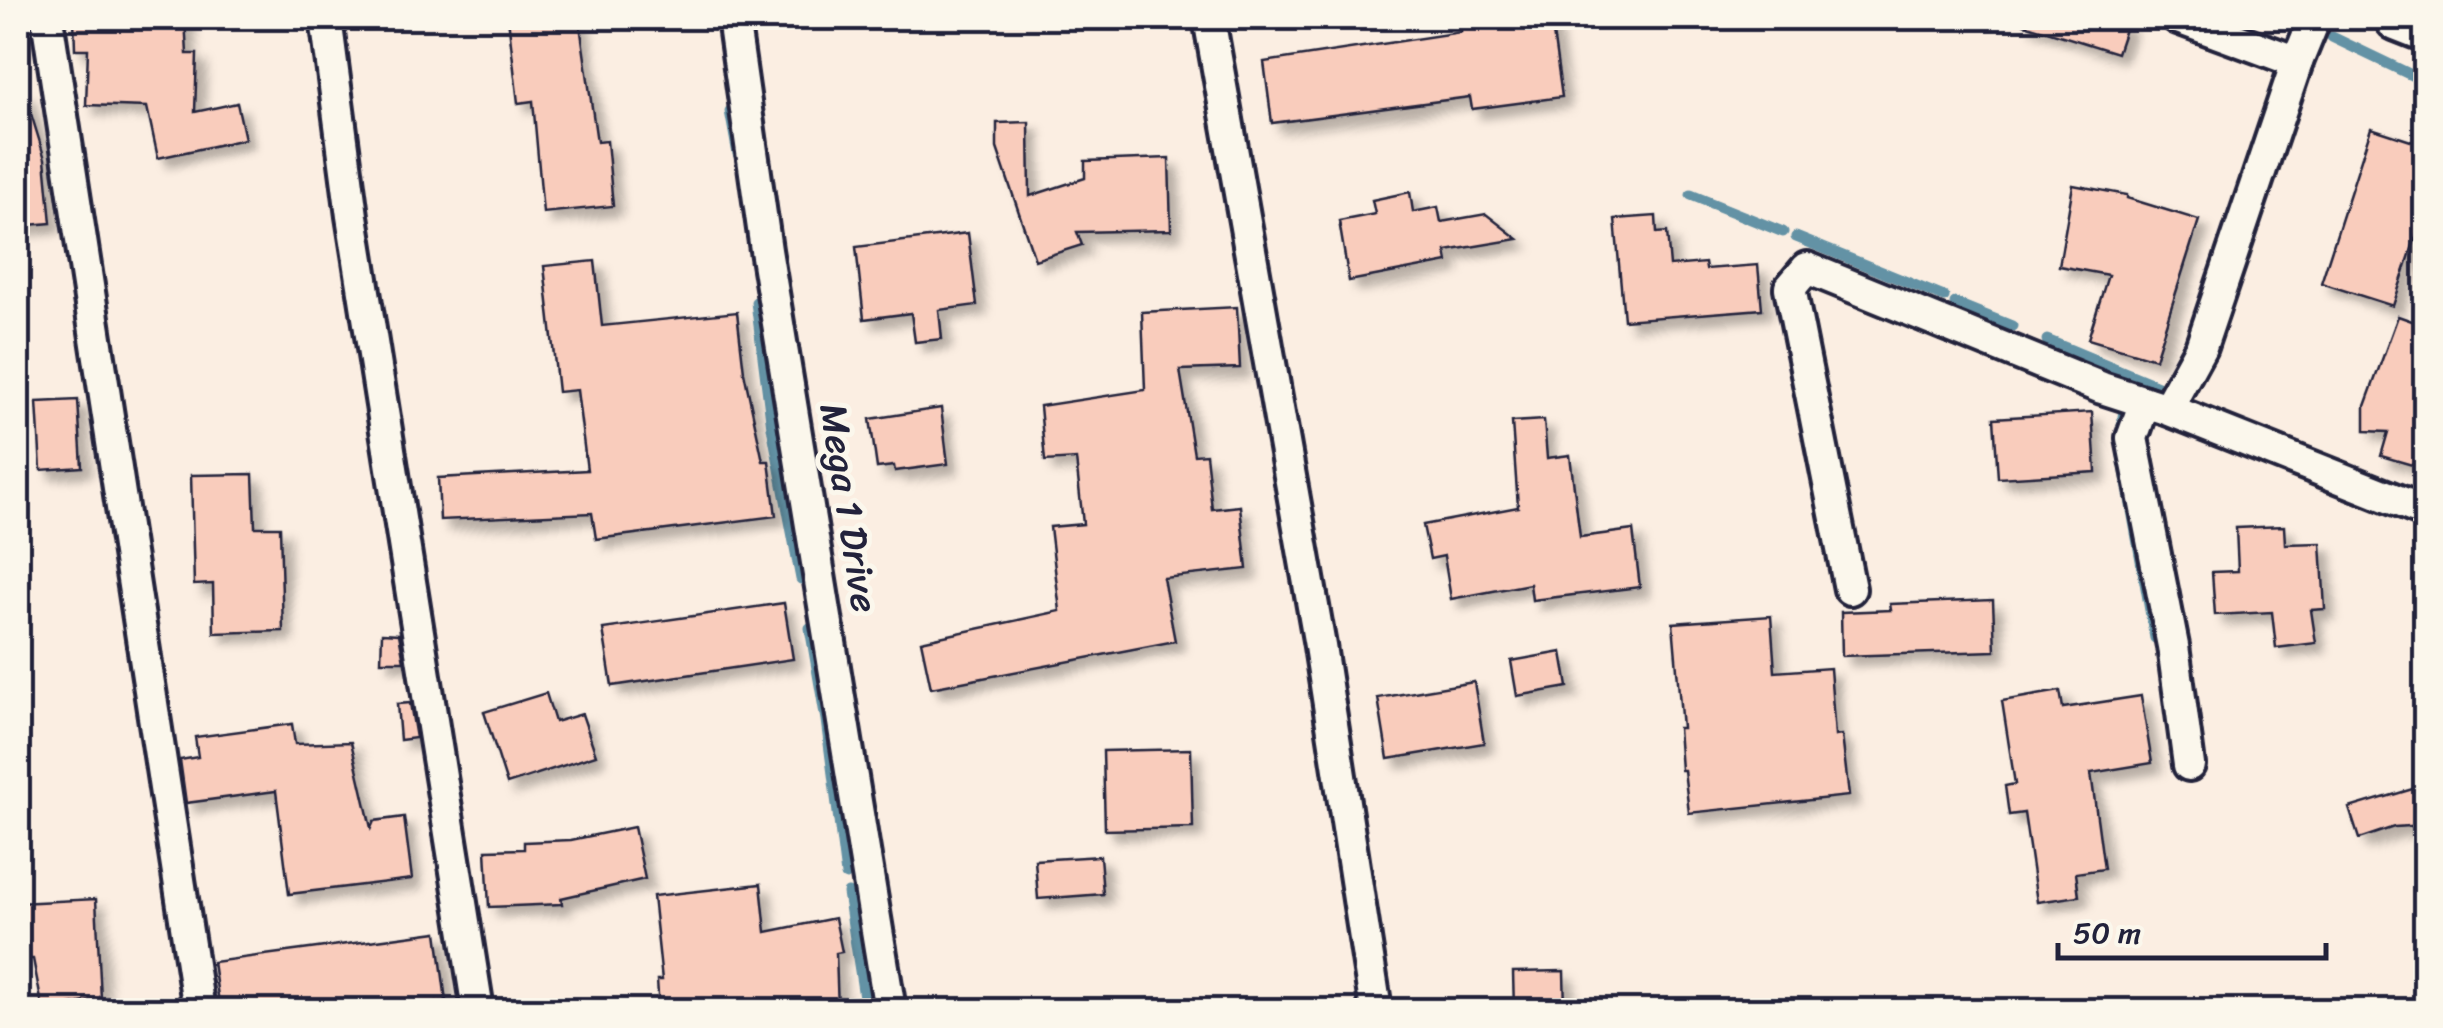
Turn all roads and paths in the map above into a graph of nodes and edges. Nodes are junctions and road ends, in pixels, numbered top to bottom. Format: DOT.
graph roads {
  1 [pos="48,18"];
  2 [pos="326,18"];
  3 [pos="733,18"];
  4 [pos="1209,18"];
  5 [pos="2178,18"];
  6 [pos="2315,18"];
  7 [pos="2398,18"];
  8 [pos="2426,29"];
  9 [pos="2296,62"];
  10 [pos="2156,406"];
  11 [pos="2426,512"];
  12 [pos="1850,589"];
  13 [pos="2188,765"];
  14 [pos="199,1010"];
  15 [pos="478,1010"];
  16 [pos="890,1010"];
  17 [pos="1376,1010"];
  1 -- 14 [label="street"];
  2 -- 15 [label="street"];
  3 -- 16 [label="street, Mega 1 Drive"];
  4 -- 17 [label="street"];
  5 -- 9 [label="street"];
  6 -- 9 [label="street"];
  7 -- 8 [label="main road"];
  9 -- 10 [label="street"];
  10 -- 11 [label="street"];
  10 -- 12 [label="street"];
  10 -- 13 [label="street"];
}
